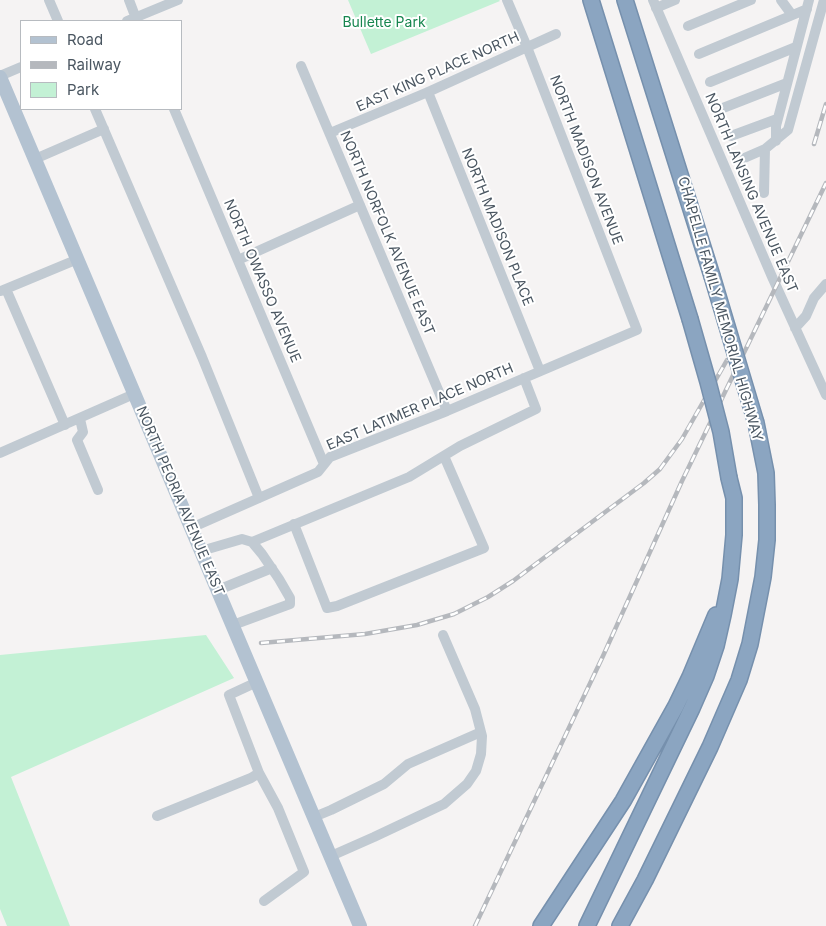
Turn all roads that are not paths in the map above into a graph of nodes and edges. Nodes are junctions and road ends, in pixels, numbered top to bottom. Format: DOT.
graph roads {
  1 [pos="49,0"];
  2 [pos="129,0"];
  3 [pos="178,0"];
  4 [pos="507,0"];
  5 [pos="591,0"];
  6 [pos="625,0"];
  7 [pos="676,0"];
  8 [pos="751,0"];
  9 [pos="781,0"];
  10 [pos="824,0"];
  11 [pos="654,4"];
  12 [pos="808,4"];
  13 [pos="792,15"];
  14 [pos="58,20"];
  15 [pos="134,20"];
  16 [pos="688,26"];
  17 [pos="556,34"];
  18 [pos="796,47"];
  19 [pos="527,48"];
  20 [pos="699,54"];
  21 [pos="301,66"];
  22 [pos="20,67"];
  23 [pos="0,76"];
  24 [pos="710,82"];
  25 [pos="787,83"];
  26 [pos="428,92"];
  27 [pos="723,108"];
  28 [pos="95,110"];
  29 [pos="174,110"];
  30 [pos="777,119"];
  31 [pos="104,129"];
  32 [pos="330,133"];
  33 [pos="731,136"];
  34 [pos="776,141"];
  35 [pos="765,149"];
  36 [pos="35,159"];
  37 [pos="742,159"];
  38 [pos="764,193"];
  39 [pos="360,205"];
  40 [pos="78,259"];
  41 [pos="238,260"];
  42 [pos="826,284"];
  43 [pos="3,290"];
  44 [pos="795,328"];
  45 [pos="637,330"];
  46 [pos="540,371"];
  47 [pos="524,378"];
  48 [pos="134,394"];
  49 [pos="826,395"];
  50 [pos="448,412"];
  51 [pos="80,419"];
  52 [pos="65,425"];
  53 [pos="0,453"];
  54 [pos="444,456"];
  55 [pos="324,464"];
  56 [pos="98,490"];
  57 [pos="259,498"];
  58 [pos="294,524"];
  59 [pos="192,528"];
  60 [pos="252,542"];
  61 [pos="208,549"];
  62 [pos="272,568"];
  63 [pos="730,579"];
  64 [pos="218,590"];
  65 [pos="233,625"];
  66 [pos="443,635"];
  67 [pos="257,682"];
  68 [pos="481,732"];
  69 [pos="259,773"];
  70 [pos="157,816"];
  71 [pos="314,817"];
  72 [pos="330,856"];
  73 [pos="645,880"];
  74 [pos="264,901"];
  75 [pos="360,926"];
  76 [pos="542,926"];
  77 [pos="587,926"];
  78 [pos="620,926"];
  79 [pos="628,926"];
  1 -- 14 [label="street"];
  2 -- 15 [label="street"];
  3 -- 15 [label="street"];
  4 -- 19 [label="street, NORTH MADISON AVENUE"];
  5 -- 63 [label="highway, bridge"];
  6 -- 73 [label="highway, CHAPELLE FAMILY MEMORIAL HIGHWAY, bridge"];
  7 -- 11 [label="street"];
  8 -- 16 [label="street"];
  9 -- 13 [label="street"];
  10 -- 34 [label="street"];
  11 -- 44 [label="street, NORTH LANSING AVENUE EAST"];
  12 -- 13 [label="street"];
  12 -- 18 [label="street"];
  13 -- 20 [label="street"];
  17 -- 19 [label="street, EAST KING PLACE NORTH"];
  18 -- 24 [label="street"];
  18 -- 25 [label="street"];
  19 -- 26 [label="street, EAST KING PLACE NORTH"];
  19 -- 45 [label="street, NORTH MADISON AVENUE"];
  21 -- 32 [label="street, NORTH NORFOLK AVENUE EAST"];
  22 -- 23 [label="street"];
  23 -- 36 [label="main road, NORTH PEORIA AVENUE EAST"];
  25 -- 27 [label="street"];
  25 -- 30 [label="street"];
  26 -- 32 [label="street, EAST KING PLACE NORTH"];
  26 -- 46 [label="street, NORTH MADISON PLACE"];
  28 -- 31 [label="street"];
  29 -- 41 [label="street, NORTH OWASSO AVENUE"];
  30 -- 33 [label="street"];
  30 -- 34 [label="street"];
  31 -- 36 [label="street"];
  31 -- 57 [label="street"];
  32 -- 39 [label="street, NORTH NORFOLK AVENUE EAST"];
  34 -- 35 [label="street"];
  35 -- 37 [label="street"];
  35 -- 38 [label="street"];
  36 -- 40 [label="main road, NORTH PEORIA AVENUE EAST"];
  39 -- 41 [label="street"];
  39 -- 50 [label="street, NORTH NORFOLK AVENUE EAST"];
  40 -- 43 [label="street"];
  40 -- 48 [label="main road, NORTH PEORIA AVENUE EAST"];
  41 -- 55 [label="street, NORTH OWASSO AVENUE"];
  42 -- 44 [label="street"];
  43 -- 52 [label="street"];
  44 -- 49 [label="street, NORTH LANSING AVENUE EAST"];
  45 -- 46 [label="street, EAST LATIMER PLACE NORTH"];
  46 -- 47 [label="street, EAST LATIMER PLACE NORTH"];
  47 -- 50 [label="street, EAST LATIMER PLACE NORTH"];
  47 -- 54 [label="street"];
  48 -- 51 [label="street"];
  48 -- 59 [label="main road, NORTH PEORIA AVENUE EAST"];
  50 -- 55 [label="street, EAST LATIMER PLACE NORTH"];
  51 -- 52 [label="street"];
  51 -- 56 [label="street"];
  52 -- 53 [label="street"];
  54 -- 58 [label="street"];
  54 -- 58 [label="street"];
  55 -- 57 [label="street, EAST LATIMER PLACE NORTH"];
  57 -- 59 [label="street, EAST LATIMER PLACE NORTH"];
  58 -- 60 [label="street"];
  59 -- 61 [label="main road, NORTH PEORIA AVENUE EAST"];
  60 -- 61 [label="street"];
  60 -- 62 [label="street"];
  61 -- 64 [label="main road, NORTH PEORIA AVENUE EAST"];
  62 -- 64 [label="street"];
  62 -- 65 [label="street"];
  63 -- 76 [label="highway"];
  63 -- 77 [label="highway"];
  64 -- 65 [label="main road, NORTH PEORIA AVENUE EAST"];
  65 -- 67 [label="main road, NORTH PEORIA AVENUE EAST"];
  66 -- 68 [label="street"];
  67 -- 69 [label="street"];
  67 -- 71 [label="main road, NORTH PEORIA AVENUE EAST"];
  68 -- 71 [label="street"];
  68 -- 72 [label="street"];
  69 -- 70 [label="street"];
  69 -- 74 [label="street"];
  71 -- 72 [label="main road, NORTH PEORIA AVENUE EAST"];
  72 -- 75 [label="main road, NORTH PEORIA AVENUE EAST"];
  73 -- 78 [label="highway, CHAPELLE FAMILY MEMORIAL HIGHWAY"];
  73 -- 79 [label="highway"];
}
